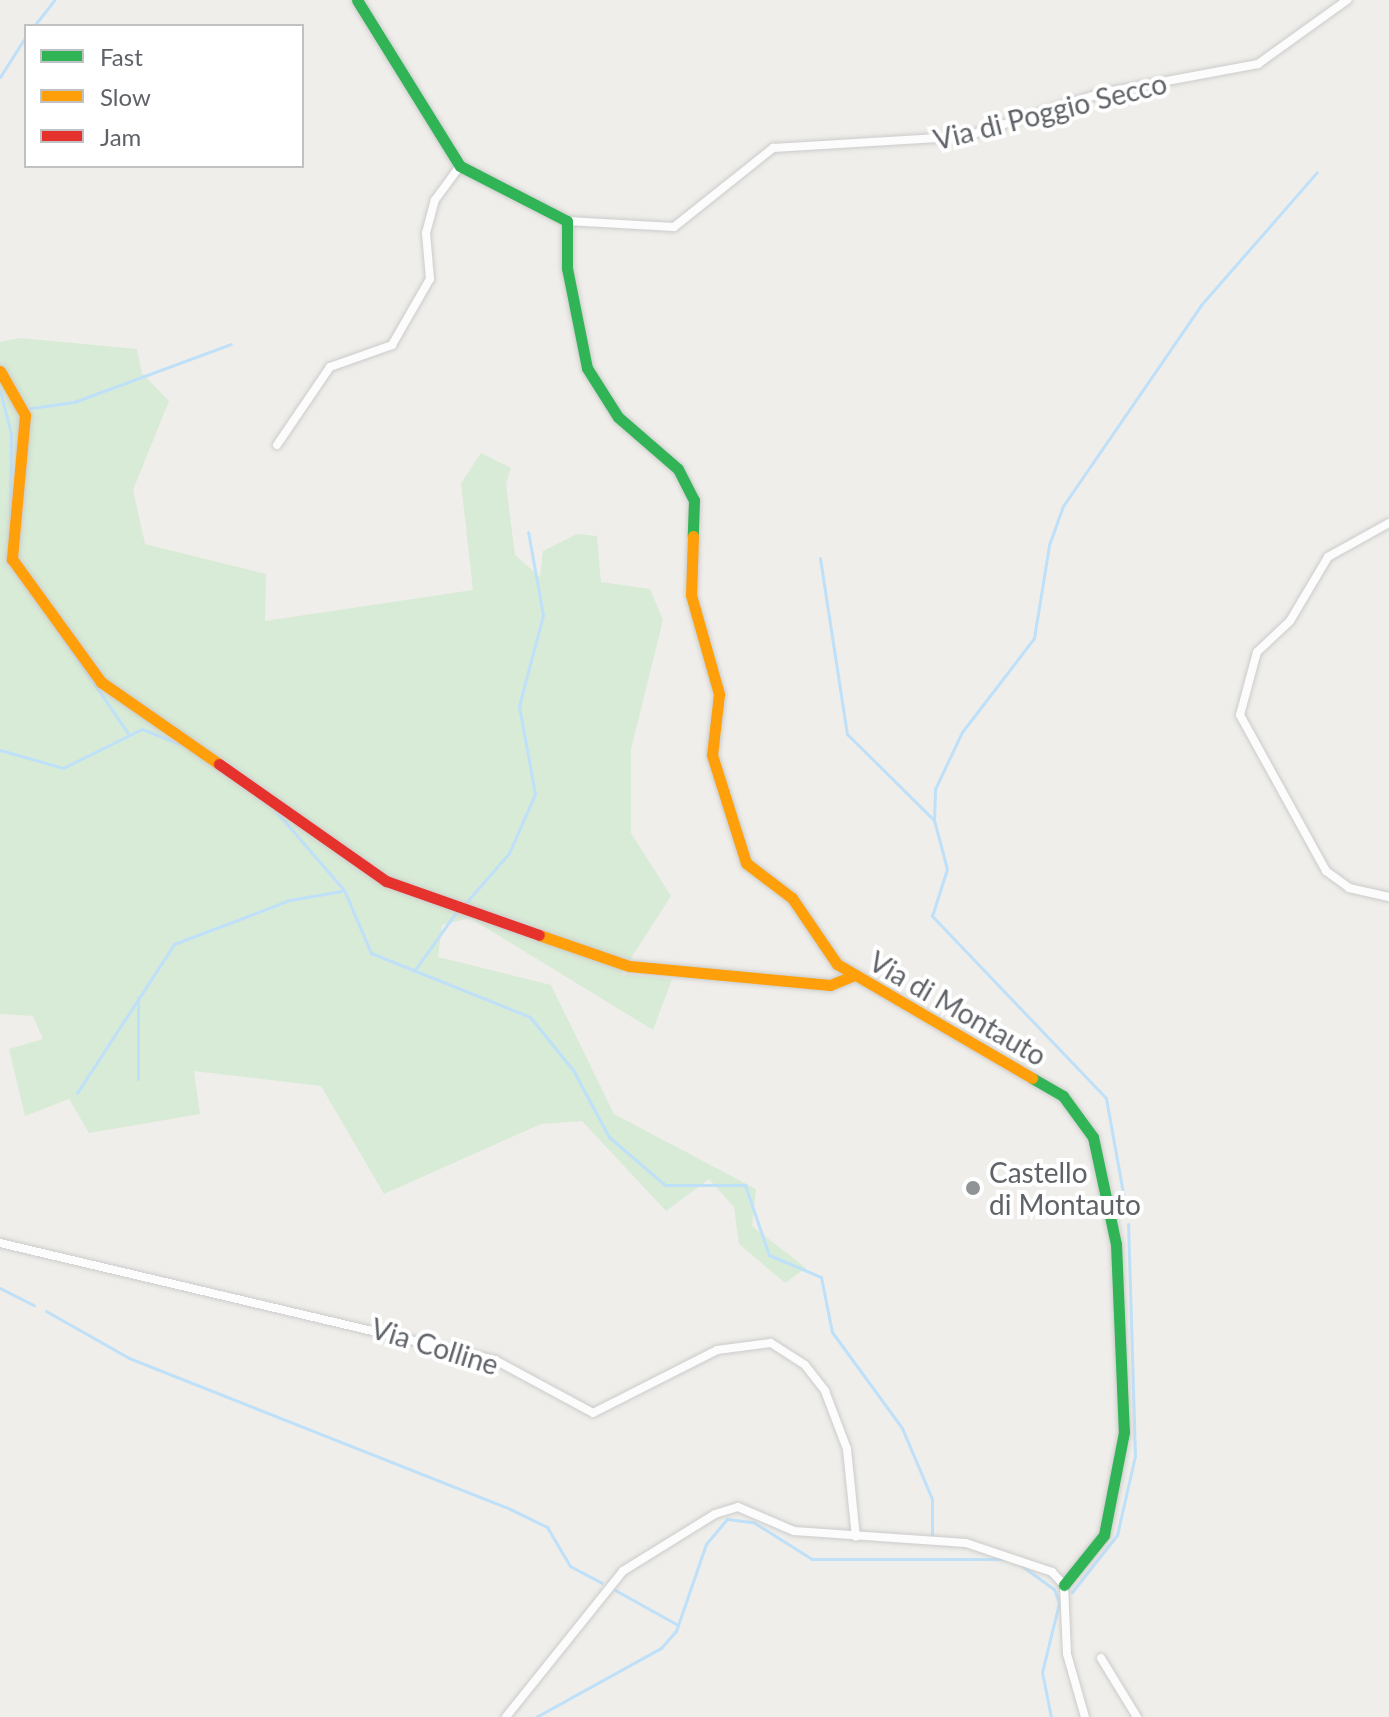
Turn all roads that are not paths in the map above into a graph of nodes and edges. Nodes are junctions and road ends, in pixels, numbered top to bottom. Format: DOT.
graph roads {
  1 [pos="357,0"];
  2 [pos="1347,0"];
  3 [pos="460,166"];
  4 [pos="567,221"];
  5 [pos="0,371"];
  6 [pos="277,445"];
  7 [pos="1389,523"];
  8 [pos="1389,897"];
  9 [pos="852,976"];
  10 [pos="0,1243"];
  11 [pos="856,1537"];
  12 [pos="1064,1585"];
  13 [pos="1101,1658"];
  14 [pos="506,1717"];
  15 [pos="1085,1717"];
  16 [pos="1137,1717"];
  1 -- 3 [label="street"];
  2 -- 4 [label="street, Via di Poggio Secco"];
  3 -- 4 [label="street"];
  3 -- 6 [label="street"];
  4 -- 12 [label="street, Via di Montauto"];
  5 -- 9 [label="street"];
  7 -- 8 [label="street"];
  10 -- 11 [label="street, Via Colline"];
  11 -- 12 [label="street"];
  11 -- 14 [label="street"];
  12 -- 15 [label="street"];
  13 -- 16 [label="street"];
}
